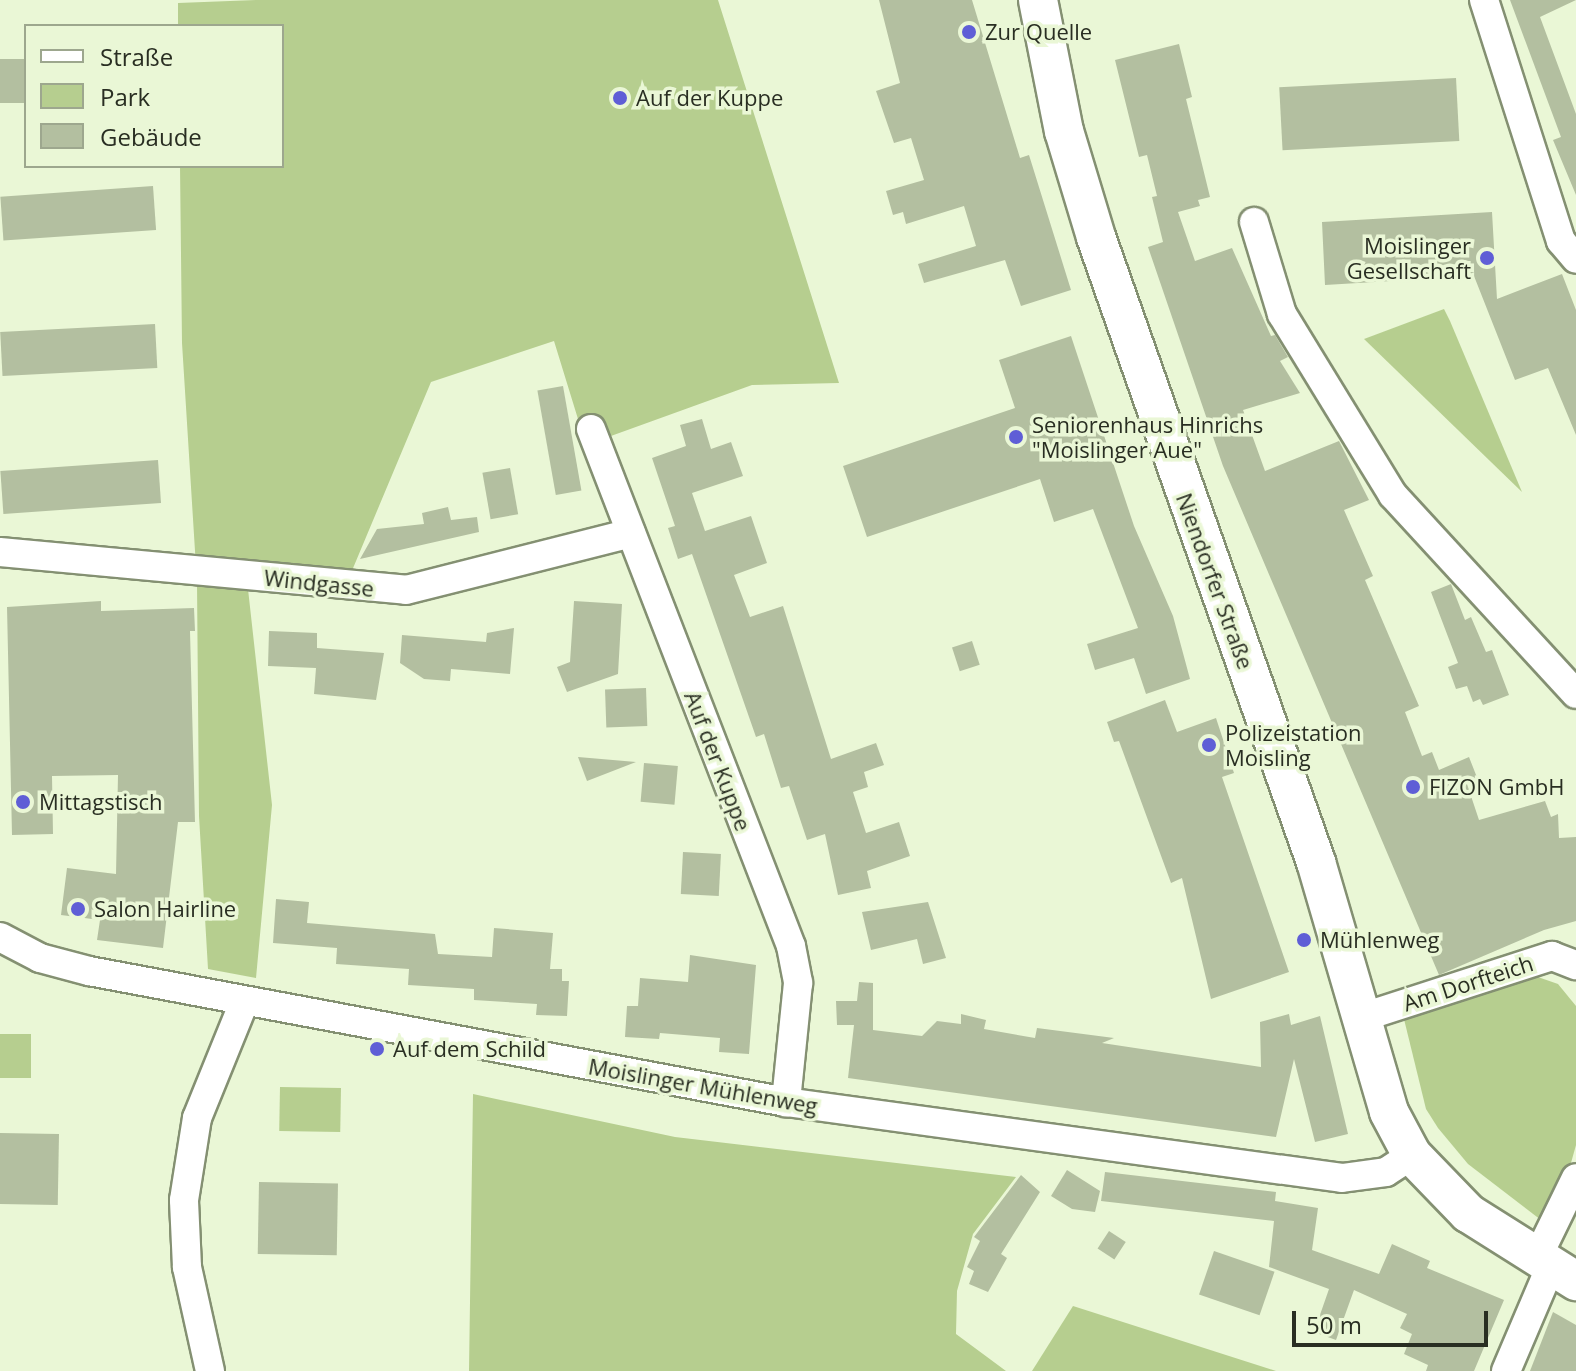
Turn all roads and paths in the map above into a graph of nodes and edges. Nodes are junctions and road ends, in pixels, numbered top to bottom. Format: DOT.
graph roads {
  1 [pos="1038,0"];
  2 [pos="1484,0"];
  3 [pos="1254,222"];
  4 [pos="1576,259"];
  5 [pos="591,429"];
  6 [pos="631,533"];
  7 [pos="0,552"];
  8 [pos="1576,694"];
  9 [pos="0,937"];
  10 [pos="1576,965"];
  11 [pos="244,1002"];
  12 [pos="1360,1018"];
  13 [pos="786,1102"];
  14 [pos="1412,1155"];
  15 [pos="1576,1178"];
  16 [pos="1554,1270"];
  17 [pos="210,1371"];
  18 [pos="1506,1371"];
  1 -- 12 [label="main road, Niendorfer Straße"];
  2 -- 4 [label="street"];
  3 -- 8 [label="street"];
  5 -- 6 [label="street, Auf der Kuppe"];
  6 -- 7 [label="street, Windgasse"];
  6 -- 13 [label="street, Auf der Kuppe"];
  9 -- 11 [label="street, Moislinger Mühlenweg"];
  10 -- 12 [label="street, Am Dorfteich"];
  11 -- 13 [label="street, Moislinger Mühlenweg"];
  11 -- 17 [label="street"];
  12 -- 14 [label="main road, Niendorfer Straße"];
  13 -- 14 [label="street, Moislinger Mühlenweg"];
  14 -- 16 [label="main road, Niendorfer Straße"];
  15 -- 16 [label="street"];
  16 -- 18 [label="street"];
}
